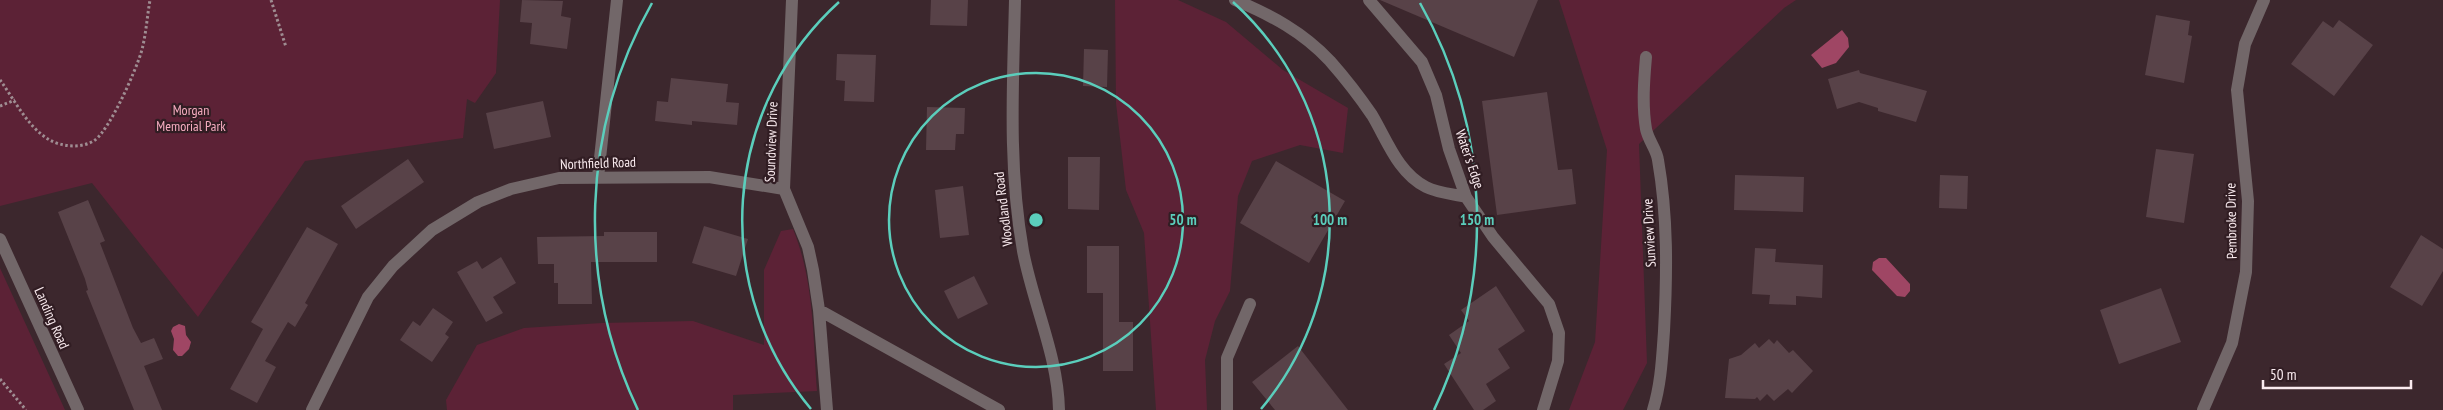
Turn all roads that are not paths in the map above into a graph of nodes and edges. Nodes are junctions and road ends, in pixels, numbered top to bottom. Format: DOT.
graph roads {
  1 [pos="617,0"];
  2 [pos="792,0"];
  3 [pos="1015,0"];
  4 [pos="1235,0"];
  5 [pos="1369,0"];
  6 [pos="2264,0"];
  7 [pos="1646,57"];
  8 [pos="598,176"];
  9 [pos="784,189"];
  10 [pos="1466,197"];
  11 [pos="0,239"];
  12 [pos="1250,304"];
  13 [pos="819,310"];
  14 [pos="316,406"];
  15 [pos="78,410"];
  16 [pos="827,410"];
  17 [pos="1000,410"];
  18 [pos="1058,410"];
  19 [pos="1227,410"];
  20 [pos="1543,410"];
  21 [pos="1652,410"];
  22 [pos="2203,410"];
  1 -- 8 [label="street"];
  2 -- 9 [label="street, Soundview Drive"];
  3 -- 18 [label="street, Woodland Road"];
  4 -- 10 [label="street"];
  5 -- 10 [label="street, Water's Edge"];
  6 -- 22 [label="street, Pembroke Drive"];
  7 -- 21 [label="street, Sunview Drive"];
  8 -- 9 [label="street, Northfield Road"];
  8 -- 14 [label="street, Northfield Road"];
  9 -- 13 [label="street, Soundview Drive"];
  10 -- 20 [label="street, Water's Edge"];
  11 -- 15 [label="street, Landing Road"];
  12 -- 19 [label="street"];
  13 -- 16 [label="street"];
  13 -- 17 [label="street"];
}
